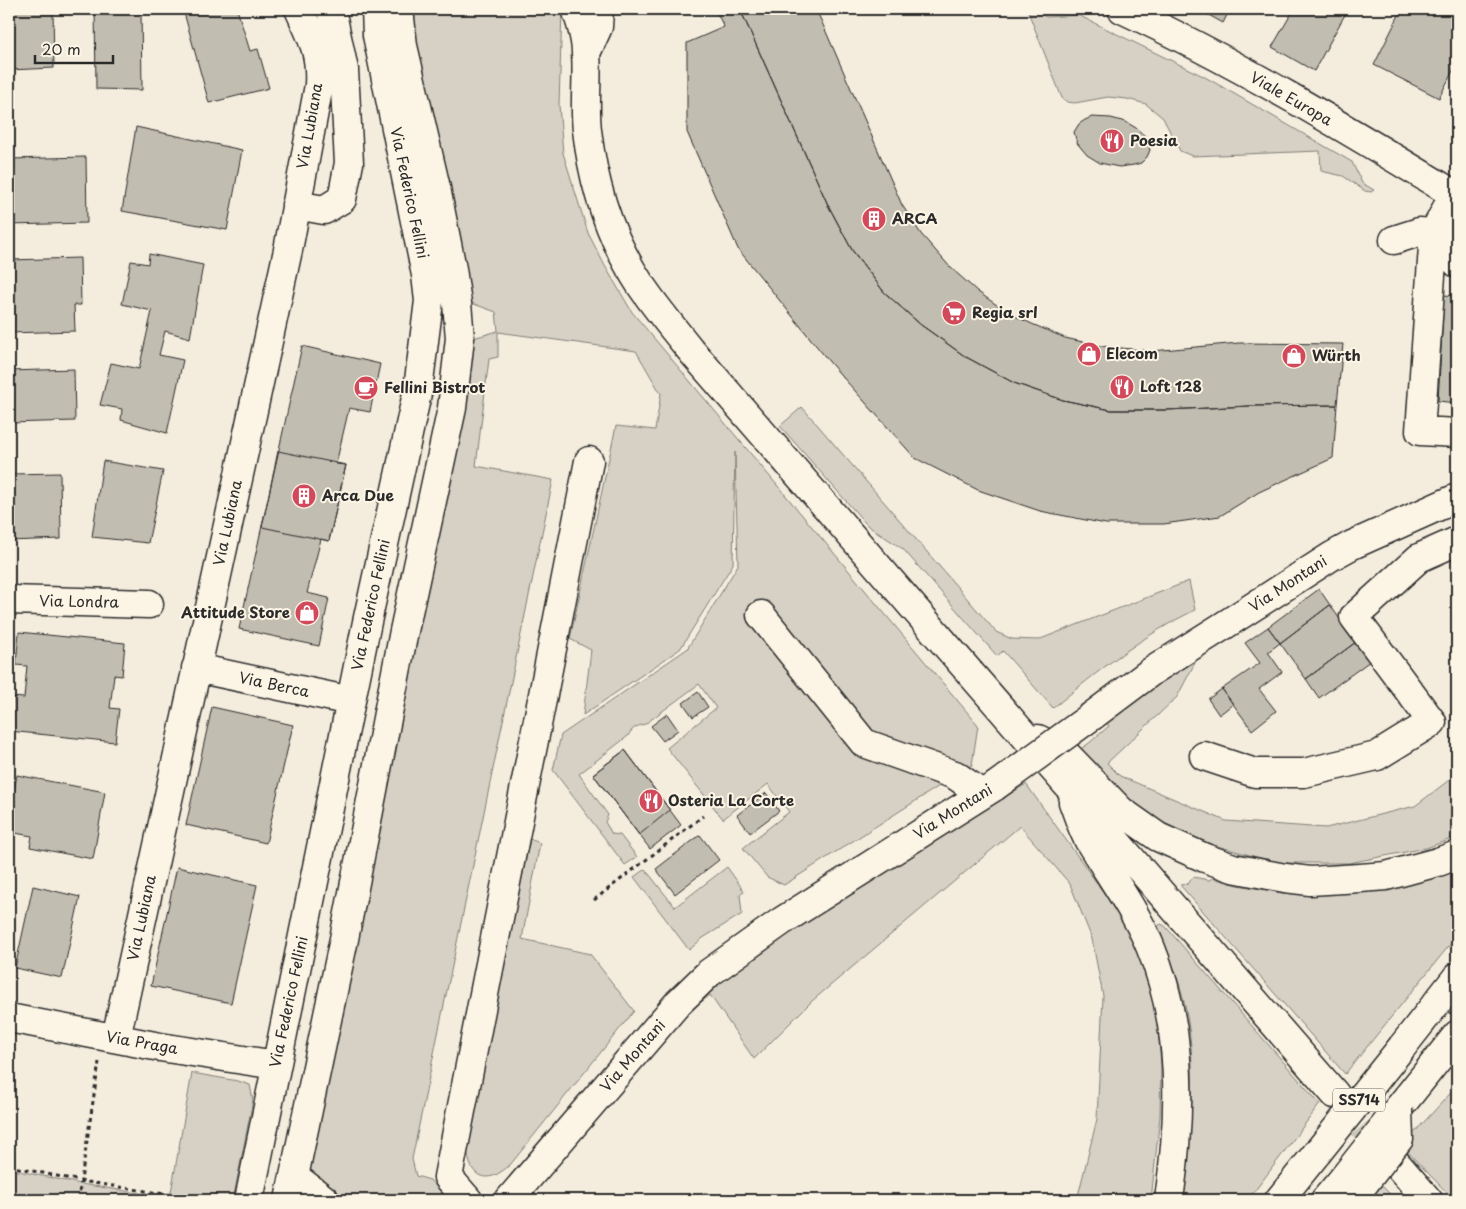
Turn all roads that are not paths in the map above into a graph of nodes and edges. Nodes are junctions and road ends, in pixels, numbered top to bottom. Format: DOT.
graph roads {
  1 [pos="300,9"];
  2 [pos="331,9"];
  3 [pos="376,9"];
  4 [pos="399,9"];
  5 [pos="576,9"];
  6 [pos="599,9"];
  7 [pos="1122,9"];
  8 [pos="586,53"];
  9 [pos="1455,195"];
  10 [pos="296,205"];
  11 [pos="1434,233"];
  12 [pos="1394,240"];
  13 [pos="1457,263"];
  14 [pos="1457,433"];
  15 [pos="590,461"];
  16 [pos="1457,498"];
  17 [pos="1457,541"];
  18 [pos="9,600"];
  19 [pos="149,604"];
  20 [pos="761,615"];
  21 [pos="196,668"];
  22 [pos="351,701"];
  23 [pos="1019,729"];
  24 [pos="1204,756"];
  25 [pos="1062,778"];
  26 [pos="988,791"];
  27 [pos="1457,855"];
  28 [pos="1457,977"];
  29 [pos="9,1018"];
  30 [pos="1457,1035"];
  31 [pos="110,1037"];
  32 [pos="276,1066"];
  33 [pos="1334,1094"];
  34 [pos="1394,1162"];
  35 [pos="291,1188"];
  36 [pos="1344,1194"];
  37 [pos="249,1200"];
  38 [pos="325,1200"];
  39 [pos="468,1200"];
  40 [pos="509,1200"];
  41 [pos="1169,1200"];
  42 [pos="1279,1200"];
  43 [pos="1428,1200"];
  1 -- 10 [label="main road, Via Lubiana"];
  2 -- 10 [label="main road"];
  3 -- 22 [label="main road, Via Federico Fellini"];
  4 -- 35 [label="main road, Via Federico Fellini"];
  5 -- 8 [label="main road"];
  6 -- 8 [label="main road"];
  7 -- 9 [label="main road, Viale Europa"];
  8 -- 23 [label="main road"];
  9 -- 11 [label="main road"];
  10 -- 21 [label="main road, Via Lubiana"];
  11 -- 12 [label="main road"];
  11 -- 13 [label="main road"];
  11 -- 14 [label="main road"];
  15 -- 39 [label="main road"];
  16 -- 26 [label="main road, Via Montani, bridge"];
  17 -- 24 [label="main road"];
  18 -- 19 [label="main road, Via Londra"];
  20 -- 26 [label="main road"];
  21 -- 22 [label="main road, Via Berca"];
  21 -- 31 [label="main road, Via Lubiana"];
  22 -- 32 [label="main road, Via Federico Fellini"];
  23 -- 25 [label="main road"];
  23 -- 27 [label="main road"];
  25 -- 33 [label="main road"];
  25 -- 41 [label="main road"];
  26 -- 40 [label="main road, Via Montani"];
  28 -- 42 [label="main road, SS714, bridge"];
  29 -- 31 [label="main road, Via Praga"];
  30 -- 36 [label="main road, SS714, bridge"];
  31 -- 32 [label="main road, Via Praga"];
  32 -- 37 [label="main road, Via Federico Fellini"];
  34 -- 43 [label="main road"];
  35 -- 38 [label="main road"];
}
